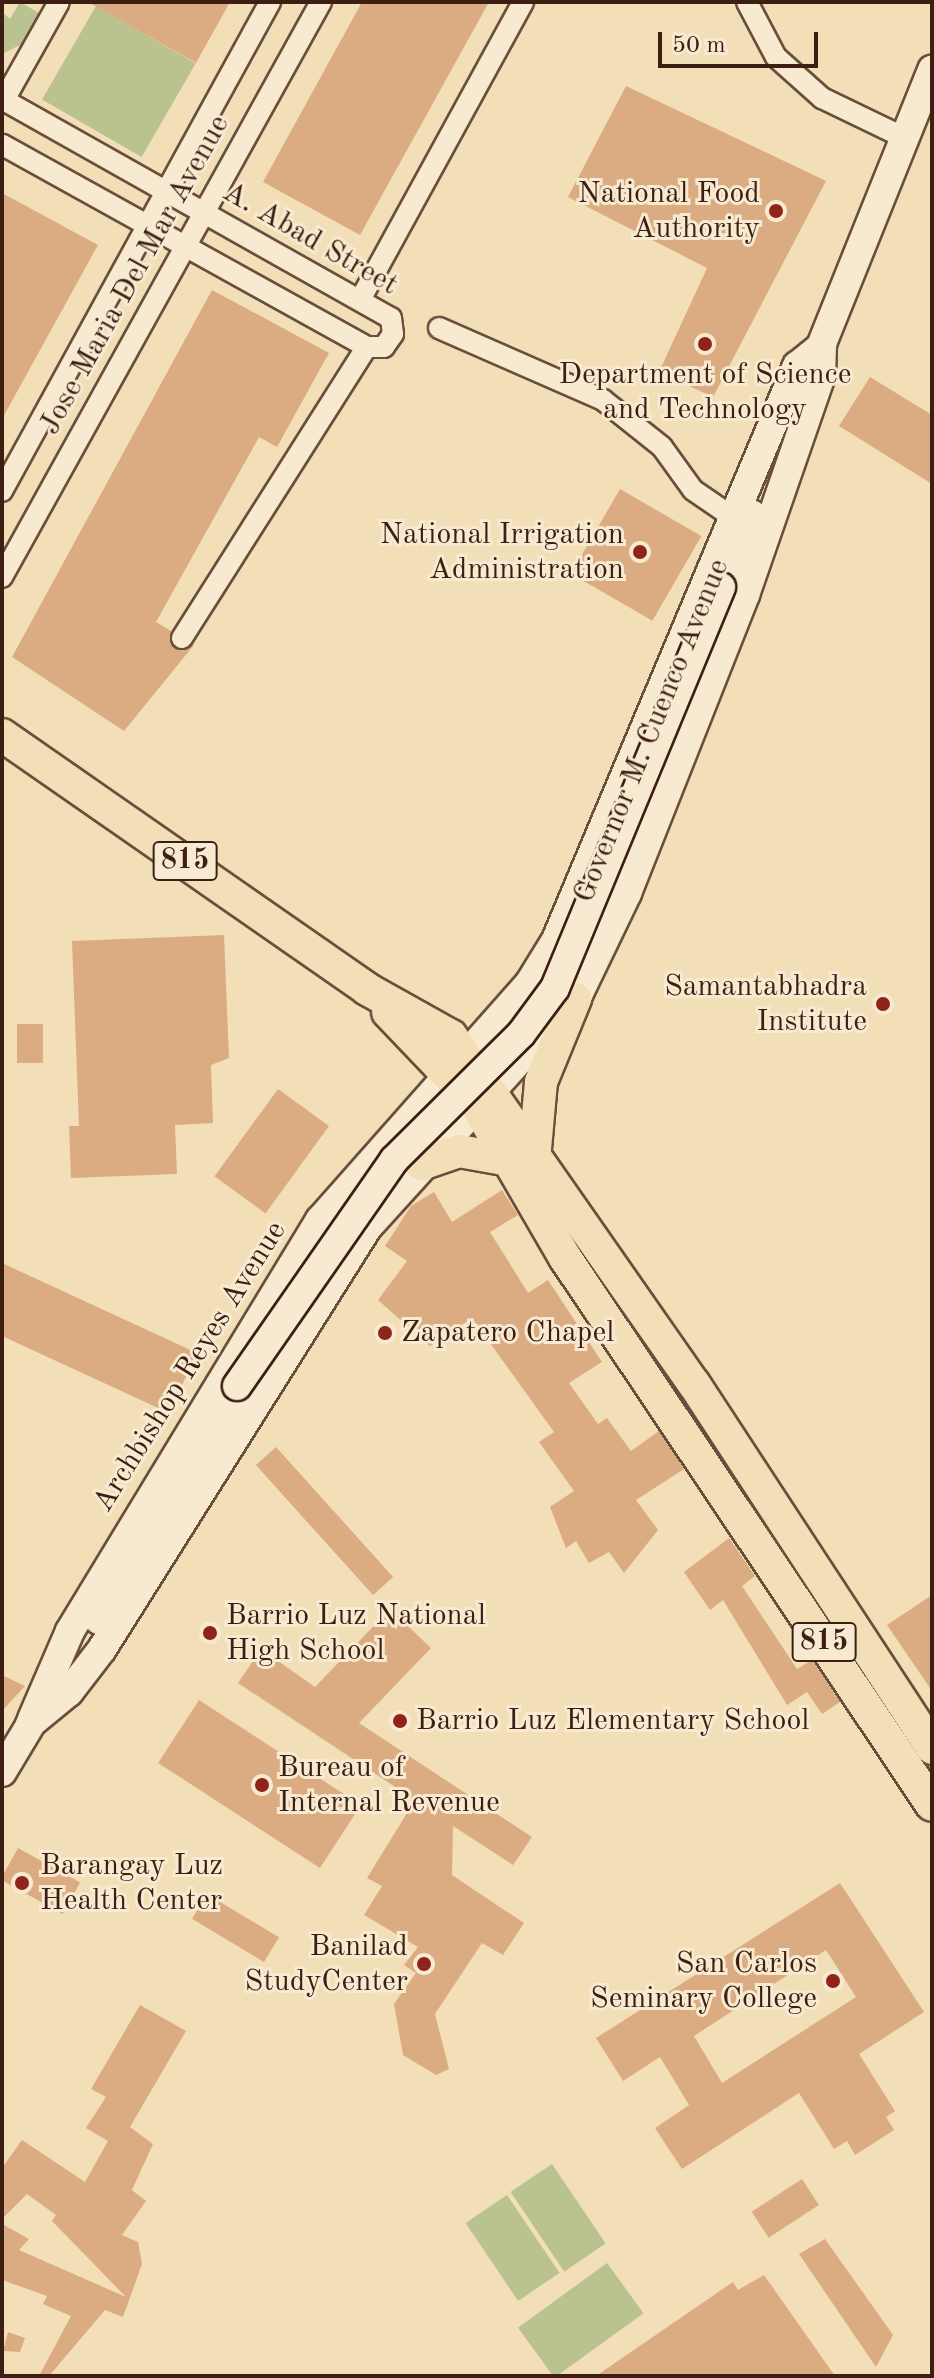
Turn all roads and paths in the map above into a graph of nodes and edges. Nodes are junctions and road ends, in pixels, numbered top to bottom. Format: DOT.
graph roads {
  1 [pos="59,2"];
  2 [pos="270,2"];
  3 [pos="321,2"];
  4 [pos="523,2"];
  5 [pos="747,2"];
  6 [pos="932,70"];
  7 [pos="3,100"];
  8 [pos="905,138"];
  9 [pos="2,145"];
  10 [pos="166,191"];
  11 [pos="204,212"];
  12 [pos="148,224"];
  13 [pos="186,245"];
  14 [pos="360,300"];
  15 [pos="439,328"];
  16 [pos="822,346"];
  17 [pos="367,347"];
  18 [pos="2,491"];
  19 [pos="731,516"];
  20 [pos="2,577"];
  21 [pos="182,638"];
  22 [pos="2,735"];
  23 [pos="539,968"];
  24 [pos="577,997"];
  25 [pos="456,1062"];
  26 [pos="485,1097"];
  27 [pos="522,1154"];
  28 [pos="372,1155"];
  29 [pos="414,1171"];
  30 [pos="237,1386"];
  31 [pos="30,1724"];
  32 [pos="932,1748"];
  33 [pos="2,1772"];
  34 [pos="932,1805"];
  1 -- 7 [label="street"];
  2 -- 10 [label="street, Jose Maria Del Mar Avenue"];
  3 -- 11 [label="street, Jose Maria Del Mar Avenue"];
  4 -- 14 [label="street"];
  5 -- 8 [label="street"];
  6 -- 8 [label="main road, Governor M. Cuenco Avenue"];
  7 -- 10 [label="street, A. Abad Street"];
  8 -- 16 [label="main road, Governor M. Cuenco Avenue"];
  9 -- 12 [label="street"];
  10 -- 11 [label="street, A. Abad Street"];
  10 -- 12 [label="street, Jose Maria Del Mar Avenue"];
  11 -- 13 [label="street, Jose Maria Del Mar Avenue"];
  11 -- 14 [label="street, A. Abad Street"];
  12 -- 13 [label="street"];
  12 -- 18 [label="street, Jose Maria Del Mar Avenue"];
  13 -- 17 [label="street"];
  13 -- 20 [label="street, Jose Maria Del Mar Avenue"];
  14 -- 17 [label="street, A. Abad Street"];
  15 -- 19 [label="street"];
  16 -- 19 [label="main road, Governor M. Cuenco Avenue"];
  16 -- 24 [label="main road, Governor M. Cuenco Avenue"];
  16 -- 30 [label="main road, Governor M. Cuenco Avenue, bridge"];
  17 -- 21 [label="street"];
  19 -- 23 [label="main road, Governor M. Cuenco Avenue"];
  22 -- 25 [label="main road, 815"];
  23 -- 24 [label="main road"];
  23 -- 25 [label="main road, Governor M. Cuenco Avenue"];
  24 -- 26 [label="main road, Governor M. Cuenco Avenue"];
  24 -- 27 [label="main road"];
  25 -- 26 [label="main road, 815"];
  25 -- 28 [label="main road, Archbishop Reyes Avenue"];
  26 -- 27 [label="main road, 815"];
  26 -- 29 [label="main road, Archbishop Reyes Avenue"];
  27 -- 29 [label="main road"];
  27 -- 32 [label="main road, 815"];
  27 -- 34 [label="main road, 815"];
  28 -- 29 [label="main road"];
  28 -- 31 [label="main road, Archbishop Reyes Avenue"];
  29 -- 31 [label="main road, Archbishop Reyes Avenue"];
  30 -- 31 [label="main road, Archbishop Reyes Avenue"];
  31 -- 33 [label="main road, Archbishop Reyes Avenue"];
}
